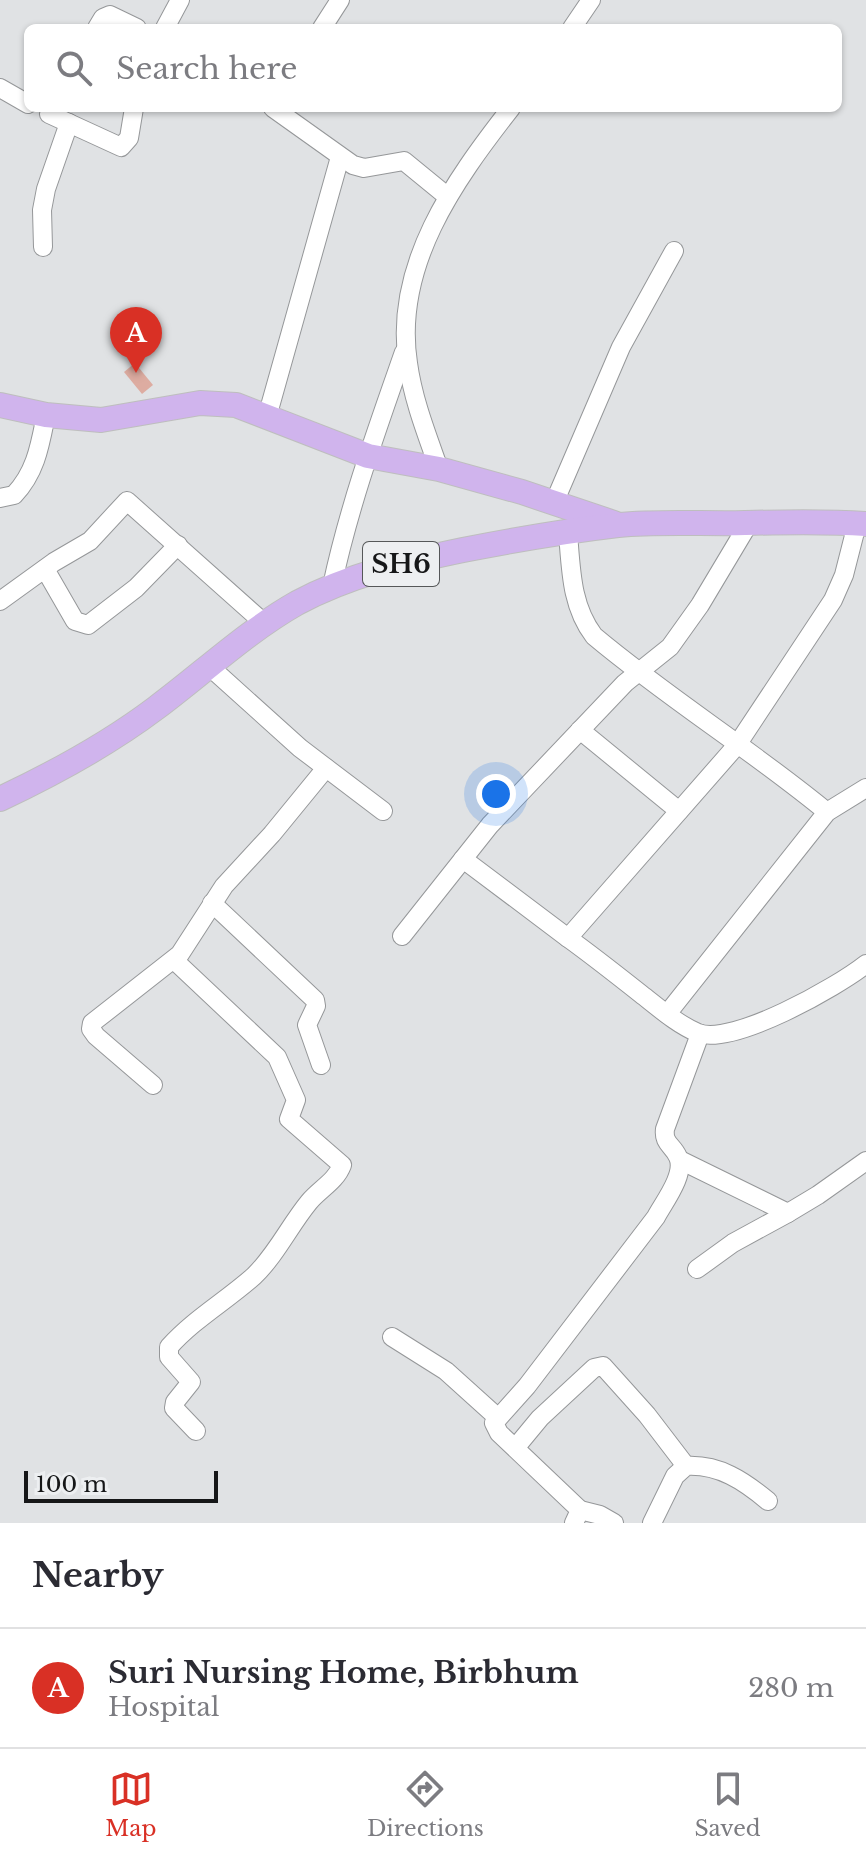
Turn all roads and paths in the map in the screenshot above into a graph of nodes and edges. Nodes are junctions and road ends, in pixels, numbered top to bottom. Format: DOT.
graph roads {
  1 [pos="180,0"];
  2 [pos="340,0"];
  3 [pos="591,0"];
  4 [pos="99,24"];
  5 [pos="129,24"];
  6 [pos="167,24"];
  7 [pos="325,24"];
  8 [pos="575,24"];
  9 [pos="0,88"];
  10 [pos="24,102"];
  11 [pos="50,112"];
  12 [pos="133,112"];
  13 [pos="278,112"];
  14 [pos="508,112"];
  15 [pos="69,123"];
  16 [pos="340,157"];
  17 [pos="448,197"];
  18 [pos="43,247"];
  19 [pos="674,251"];
  20 [pos="406,345"];
  21 [pos="0,405"];
  22 [pos="46,415"];
  23 [pos="267,417"];
  24 [pos="368,456"];
  25 [pos="439,469"];
  26 [pos="0,498"];
  27 [pos="554,503"];
  28 [pos="749,523"];
  29 [pos="861,524"];
  30 [pos="620,525"];
  31 [pos="568,533"];
  32 [pos="178,545"];
  33 [pos="45,569"];
  34 [pos="332,586"];
  35 [pos="0,601"];
  36 [pos="265,624"];
  37 [pos="209,666"];
  38 [pos="638,672"];
  39 [pos="580,730"];
  40 [pos="737,745"];
  41 [pos="326,768"];
  42 [pos="866,788"];
  43 [pos="0,799"];
  44 [pos="383,811"];
  45 [pos="679,811"];
  46 [pos="827,812"];
  47 [pos="463,859"];
  48 [pos="212,903"];
  49 [pos="402,936"];
  50 [pos="568,938"];
  51 [pos="174,960"];
  52 [pos="866,964"];
  53 [pos="667,1014"];
  54 [pos="700,1034"];
  55 [pos="321,1065"];
  56 [pos="153,1085"];
  57 [pos="680,1160"];
  58 [pos="866,1161"];
  59 [pos="788,1213"];
  60 [pos="697,1269"];
  61 [pos="392,1337"];
  62 [pos="497,1417"];
  63 [pos="196,1431"];
  64 [pos="516,1447"];
  65 [pos="686,1466"];
  66 [pos="768,1501"];
  67 [pos="577,1516"];
  68 [pos="614,1523"];
  69 [pos="652,1523"];
  1 -- 6 [label="street"];
  2 -- 7 [label="street"];
  3 -- 8 [label="street"];
  4 -- 5 [label="street"];
  9 -- 10 [label="street"];
  11 -- 15 [label="street"];
  12 -- 15 [label="street"];
  13 -- 16 [label="street"];
  14 -- 17 [label="street"];
  15 -- 18 [label="street"];
  16 -- 17 [label="street"];
  16 -- 23 [label="street"];
  17 -- 20 [label="street"];
  19 -- 27 [label="street"];
  20 -- 24 [label="street"];
  20 -- 25 [label="street"];
  21 -- 22 [label="main road"];
  22 -- 23 [label="main road"];
  22 -- 26 [label="street"];
  23 -- 24 [label="main road"];
  24 -- 25 [label="main road"];
  24 -- 34 [label="street"];
  25 -- 27 [label="main road"];
  27 -- 30 [label="main road"];
  28 -- 29 [label="main road, SH6"];
  28 -- 30 [label="main road, SH6"];
  28 -- 38 [label="street"];
  29 -- 40 [label="street"];
  30 -- 31 [label="main road, SH6"];
  31 -- 34 [label="main road, SH6"];
  31 -- 38 [label="street"];
  32 -- 33 [label="street"];
  32 -- 33 [label="street"];
  32 -- 36 [label="street"];
  33 -- 35 [label="street"];
  34 -- 36 [label="main road, SH6"];
  36 -- 37 [label="main road, SH6"];
  37 -- 41 [label="street"];
  37 -- 43 [label="main road, SH6"];
  38 -- 39 [label="street"];
  38 -- 40 [label="street"];
  39 -- 45 [label="street"];
  39 -- 47 [label="street"];
  40 -- 45 [label="street"];
  40 -- 46 [label="street"];
  41 -- 44 [label="street"];
  41 -- 48 [label="street"];
  42 -- 46 [label="street"];
  45 -- 50 [label="street"];
  46 -- 53 [label="street"];
  47 -- 49 [label="street"];
  47 -- 50 [label="street"];
  48 -- 51 [label="street"];
  48 -- 55 [label="street"];
  50 -- 53 [label="street"];
  51 -- 56 [label="street"];
  51 -- 63 [label="street"];
  52 -- 54 [label="street"];
  53 -- 54 [label="street"];
  54 -- 57 [label="street"];
  57 -- 59 [label="street"];
  57 -- 62 [label="street"];
  58 -- 59 [label="street"];
  59 -- 60 [label="street"];
  61 -- 62 [label="street"];
  62 -- 64 [label="street"];
  64 -- 65 [label="street"];
  64 -- 67 [label="street"];
  65 -- 66 [label="street"];
  65 -- 69 [label="street"];
  67 -- 68 [label="street"];
}
